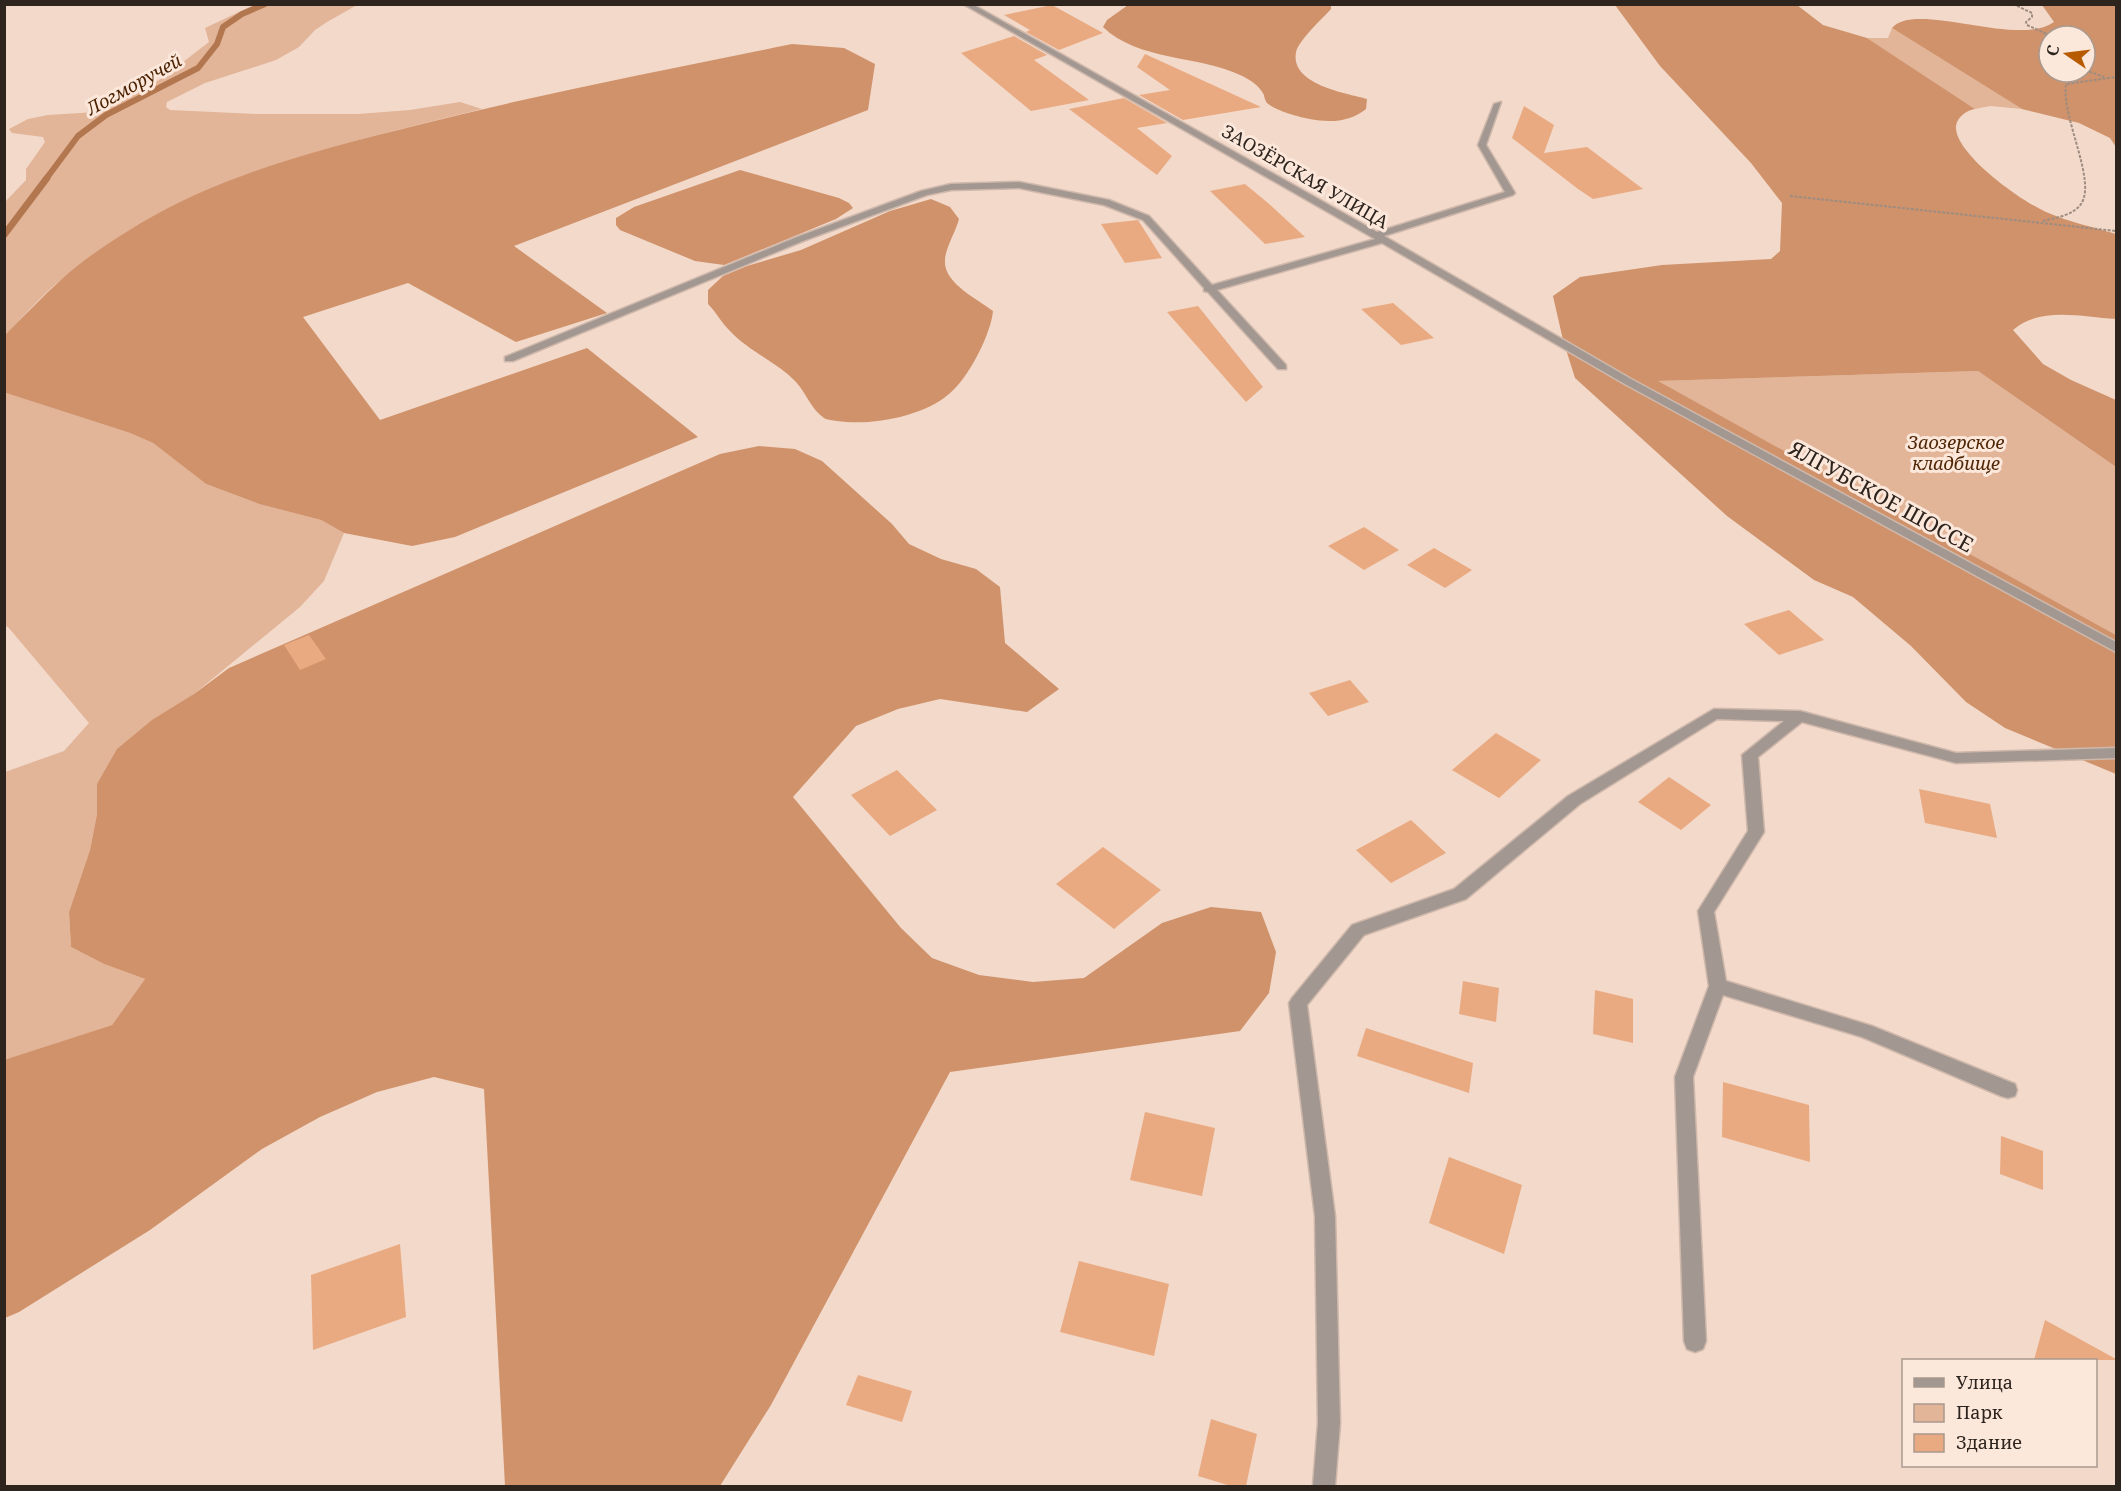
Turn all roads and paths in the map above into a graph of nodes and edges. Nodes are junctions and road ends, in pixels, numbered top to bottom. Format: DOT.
graph roads {
  1 [pos="966,4"];
  2 [pos="2013,4"];
  3 [pos="2037,30"];
  4 [pos="2097,75"];
  5 [pos="2116,77"];
  6 [pos="2106,78"];
  7 [pos="1498,104"];
  8 [pos="1790,196"];
  9 [pos="2039,222"];
  10 [pos="2116,231"];
  11 [pos="1379,238"];
  12 [pos="1208,289"];
  13 [pos="509,358"];
  14 [pos="1282,367"];
  15 [pos="1627,381"];
  16 [pos="2116,648"];
  17 [pos="1800,716"];
  18 [pos="2116,753"];
  19 [pos="1718,986"];
  20 [pos="2008,1090"];
  21 [pos="1695,1341"];
  22 [pos="1324,1486"];
  1 -- 11 [label="street, ЗАОЗЁРСКАЯ УЛИЦА"];
  2 -- 3 [label="path"];
  4 -- 6 [label="path"];
  5 -- 6 [label="path"];
  6 -- 9 [label="path"];
  7 -- 11 [label="street"];
  8 -- 9 [label="path"];
  9 -- 10 [label="path"];
  11 -- 12 [label="street"];
  11 -- 15 [label="street, ЗАОЗЁРСКАЯ УЛИЦА"];
  12 -- 13 [label="street"];
  12 -- 14 [label="street"];
  15 -- 16 [label="street, ЯЛГУБСКОЕ ШОССЕ"];
  17 -- 18 [label="street"];
  17 -- 19 [label="street"];
  17 -- 22 [label="street"];
  19 -- 20 [label="street"];
  19 -- 21 [label="street"];
}
